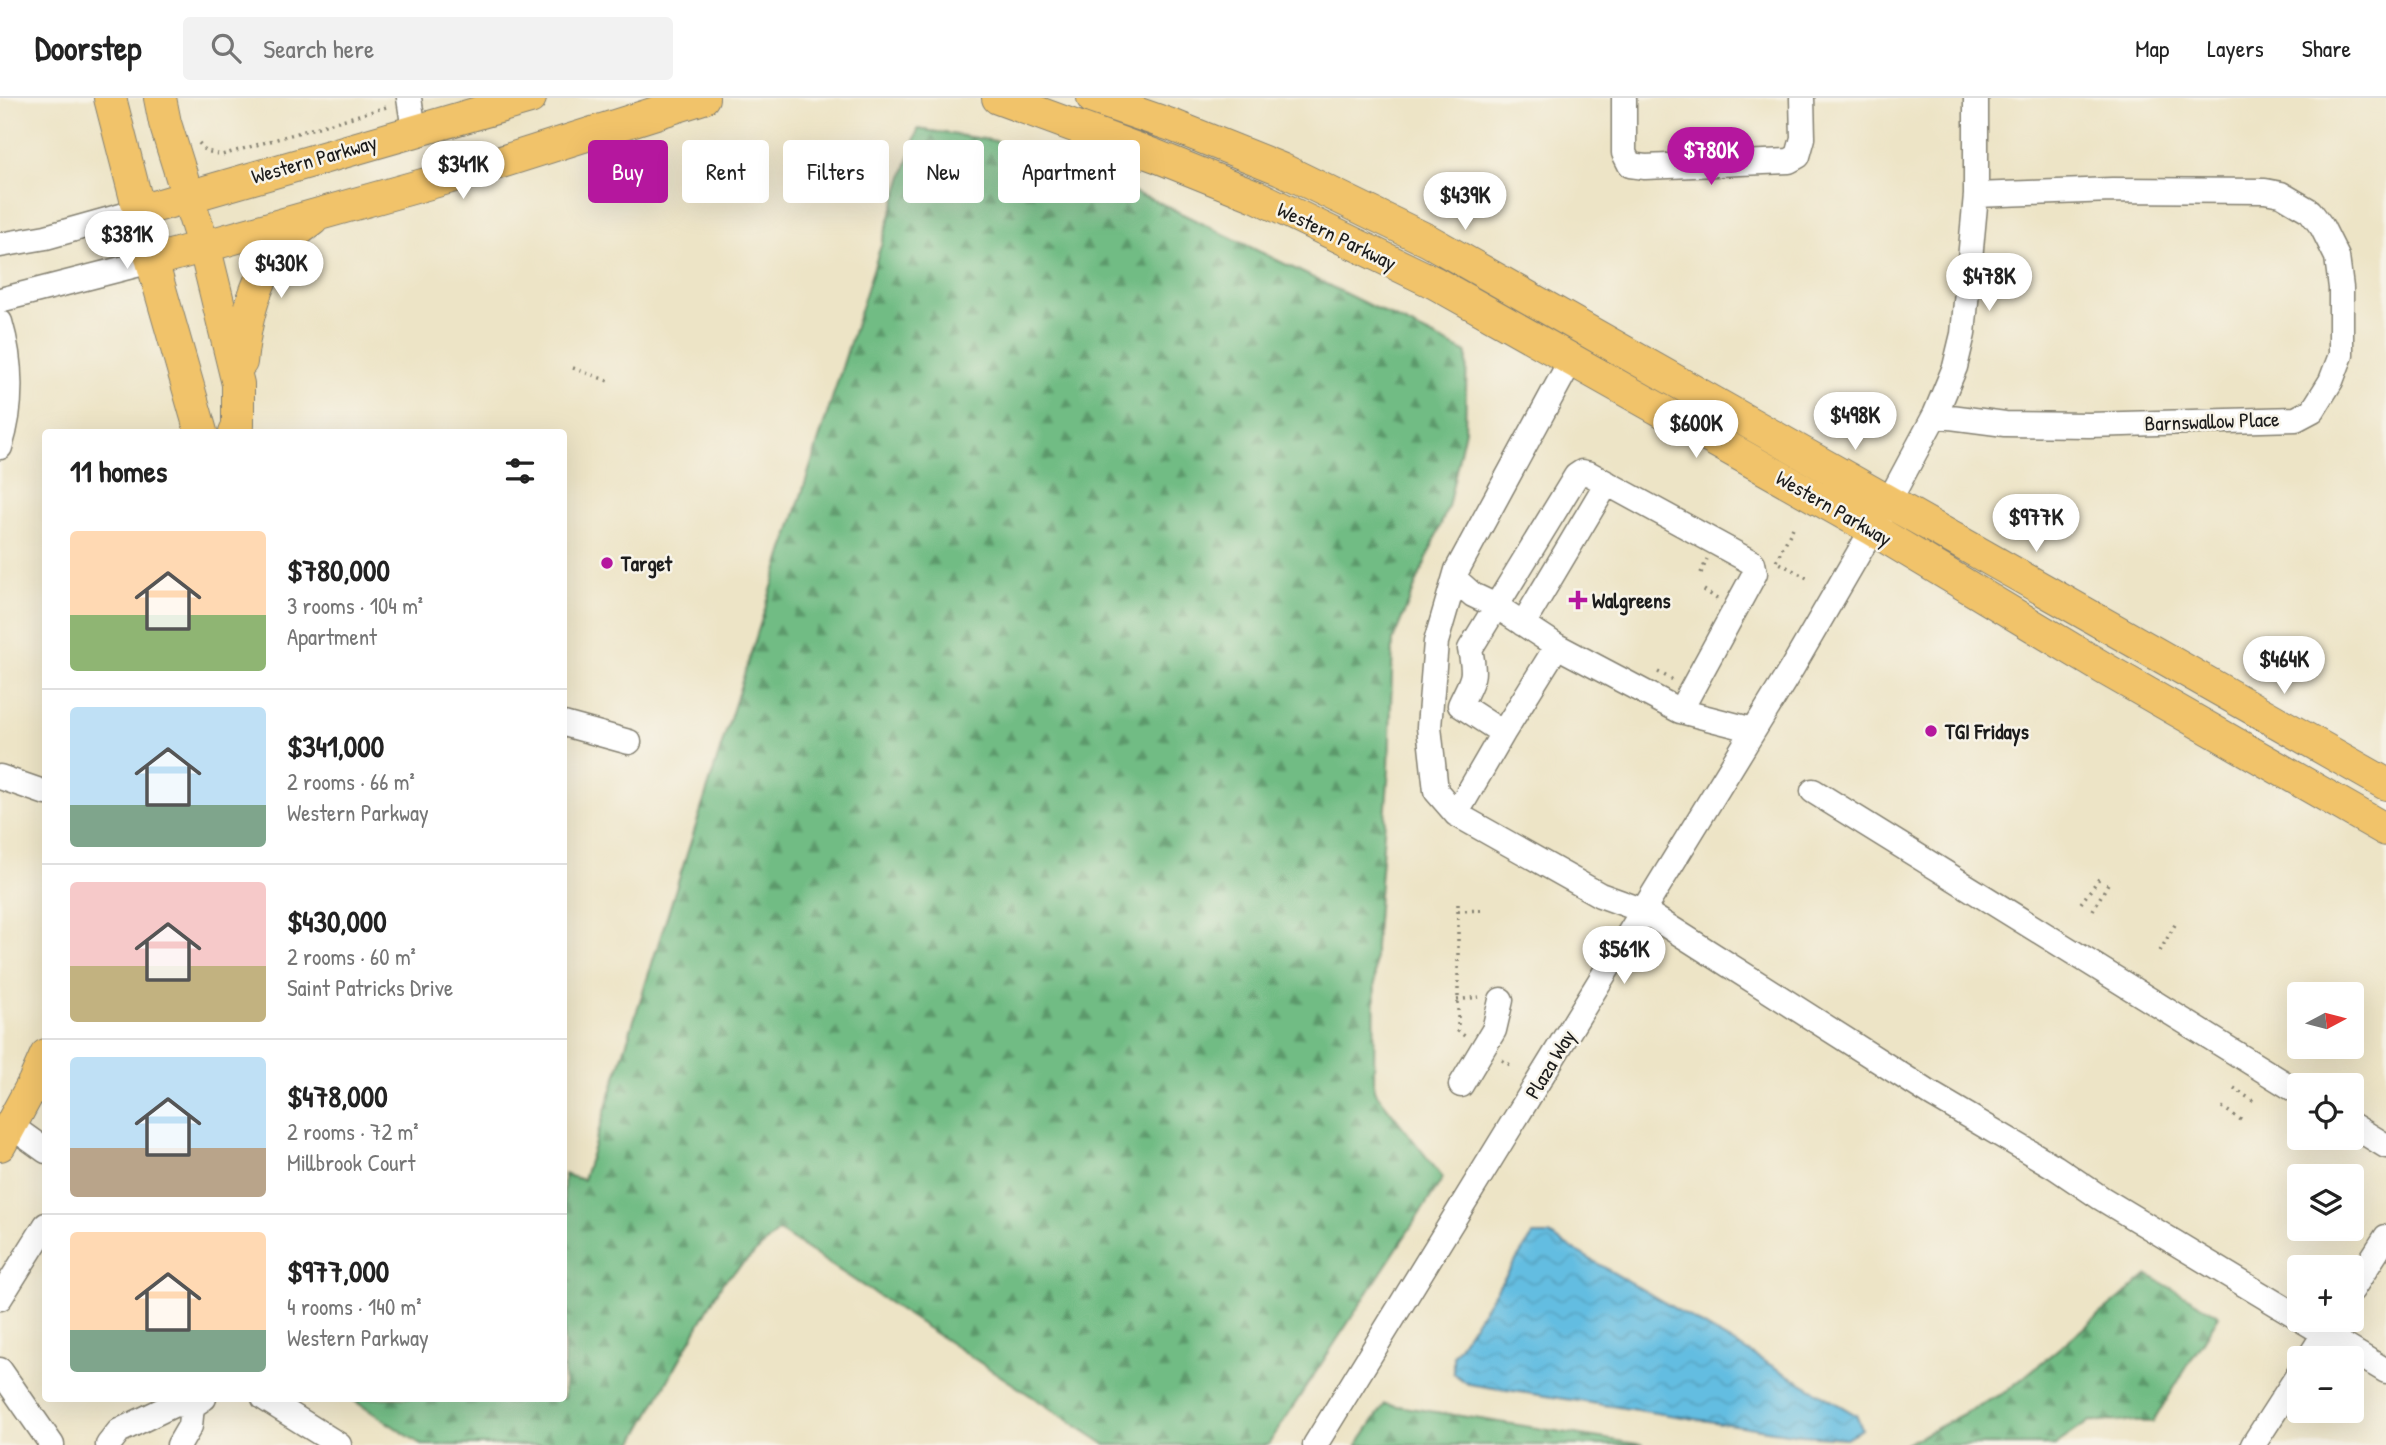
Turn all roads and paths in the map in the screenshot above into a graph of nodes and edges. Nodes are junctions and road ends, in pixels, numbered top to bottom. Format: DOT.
graph roads {
  1 [pos="110,98"];
  2 [pos="160,98"];
  3 [pos="530,98"];
  4 [pos="703,98"];
  5 [pos="998,98"];
  6 [pos="1093,98"];
  7 [pos="1624,98"];
  8 [pos="1802,98"];
  9 [pos="1976,98"];
  10 [pos="411,109"];
  11 [pos="196,140"];
  12 [pos="188,195"];
  13 [pos="1976,195"];
  14 [pos="139,211"];
  15 [pos="324,212"];
  16 [pos="0,245"];
  17 [pos="204,246"];
  18 [pos="152,261"];
  19 [pos="0,300"];
  20 [pos="0,322"];
  21 [pos="1571,360"];
  22 [pos="573,368"];
  23 [pos="611,382"];
  24 [pos="238,384"];
  25 [pos="1935,415"];
  26 [pos="200,429"];
  27 [pos="236,429"];
  28 [pos="0,447"];
  29 [pos="1606,483"];
  30 [pos="1889,501"];
  31 [pos="1793,528"];
  32 [pos="1872,529"];
  33 [pos="1807,578"];
  34 [pos="1455,579"];
  35 [pos="1496,606"];
  36 [pos="1523,624"];
  37 [pos="1436,642"];
  38 [pos="1557,646"];
  39 [pos="1470,649"];
  40 [pos="1431,703"];
  41 [pos="1460,705"];
  42 [pos="1680,711"];
  43 [pos="567,725"];
  44 [pos="1754,730"];
  45 [pos="1503,733"];
  46 [pos="629,742"];
  47 [pos="0,777"];
  48 [pos="2386,784"];
  49 [pos="1813,791"];
  50 [pos="42,792"];
  51 [pos="1456,814"];
  52 [pos="2386,830"];
  53 [pos="2101,876"];
  54 [pos="2109,882"];
  55 [pos="2081,903"];
  56 [pos="1458,904"];
  57 [pos="1485,910"];
  58 [pos="2094,910"];
  59 [pos="1458,911"];
  60 [pos="1644,911"];
  61 [pos="2176,923"];
  62 [pos="2160,951"];
  63 [pos="1491,998"];
  64 [pos="1457,1000"];
  65 [pos="1468,1039"];
  66 [pos="42,1063"];
  67 [pos="1461,1085"];
  68 [pos="2287,1085"];
  69 [pos="2234,1088"];
  70 [pos="2256,1103"];
  71 [pos="2222,1107"];
  72 [pos="2244,1122"];
  73 [pos="2364,1132"];
  74 [pos="6,1136"];
  75 [pos="2386,1146"];
  76 [pos="42,1150"];
  77 [pos="42,1231"];
  78 [pos="2386,1237"];
  79 [pos="2364,1271"];
  80 [pos="0,1298"];
  81 [pos="2287,1311"];
  82 [pos="2337,1332"];
  83 [pos="0,1370"];
  84 [pos="2386,1371"];
  85 [pos="2287,1392"];
  86 [pos="198,1402"];
  87 [pos="270,1402"];
  88 [pos="326,1441"];
  89 [pos="52,1445"];
  90 [pos="108,1445"];
  91 [pos="179,1445"];
  92 [pos="1315,1445"];
  93 [pos="2253,1445"];
  1 -- 14 [label="main road"];
  2 -- 12 [label="main road"];
  3 -- 10 [label="main road, Western Parkway"];
  4 -- 15 [label="main road"];
  5 -- 21 [label="main road, Western Parkway"];
  6 -- 30 [label="main road, Western Parkway"];
  7 -- 8 [label="street"];
  9 -- 13 [label="street, Plaza Way"];
  10 -- 11 [label="path"];
  10 -- 12 [label="main road, Western Parkway"];
  12 -- 14 [label="main road, Western Parkway"];
  12 -- 17 [label="main road"];
  13 -- 25 [label="street, Plaza Way"];
  13 -- 25 [label="street, Barnswallow Place"];
  14 -- 16 [label="street"];
  14 -- 18 [label="main road"];
  15 -- 17 [label="main road"];
  15 -- 24 [label="main road"];
  17 -- 18 [label="main road"];
  17 -- 24 [label="main road"];
  18 -- 19 [label="street"];
  18 -- 26 [label="main road"];
  20 -- 28 [label="street"];
  21 -- 32 [label="main road, Western Parkway"];
  21 -- 34 [label="street"];
  22 -- 23 [label="path"];
  24 -- 27 [label="main road"];
  25 -- 30 [label="street, Plaza Way"];
  29 -- 35 [label="street"];
  29 -- 36 [label="street"];
  29 -- 42 [label="street"];
  30 -- 32 [label="street, Plaza Way"];
  30 -- 48 [label="main road, Western Parkway"];
  31 -- 33 [label="path"];
  32 -- 44 [label="street, Plaza Way"];
  32 -- 52 [label="main road, Western Parkway"];
  34 -- 35 [label="street"];
  34 -- 37 [label="street"];
  35 -- 36 [label="street"];
  35 -- 39 [label="street"];
  36 -- 38 [label="street"];
  37 -- 39 [label="street"];
  37 -- 40 [label="street"];
  38 -- 42 [label="street"];
  38 -- 45 [label="street"];
  39 -- 41 [label="street"];
  40 -- 41 [label="street"];
  40 -- 51 [label="street"];
  41 -- 45 [label="street"];
  42 -- 44 [label="street"];
  43 -- 46 [label="street"];
  44 -- 60 [label="street, Plaza Way"];
  45 -- 51 [label="street"];
  47 -- 50 [label="street"];
  49 -- 68 [label="street"];
  51 -- 60 [label="street"];
  53 -- 55 [label="path"];
  54 -- 58 [label="path"];
  56 -- 59 [label="path"];
  57 -- 59 [label="path"];
  59 -- 64 [label="path"];
  60 -- 81 [label="street"];
  60 -- 92 [label="street, Plaza Way"];
  61 -- 62 [label="path"];
  63 -- 64 [label="path"];
  63 -- 67 [label="street"];
  64 -- 65 [label="path"];
  66 -- 74 [label="main road"];
  69 -- 70 [label="path"];
  71 -- 72 [label="path"];
  73 -- 75 [label="street"];
  74 -- 76 [label="street"];
  77 -- 80 [label="street"];
  78 -- 79 [label="street"];
  82 -- 84 [label="street"];
  83 -- 89 [label="street"];
  85 -- 93 [label="street"];
  86 -- 90 [label="street"];
  86 -- 91 [label="street"];
  87 -- 88 [label="street"];
}
